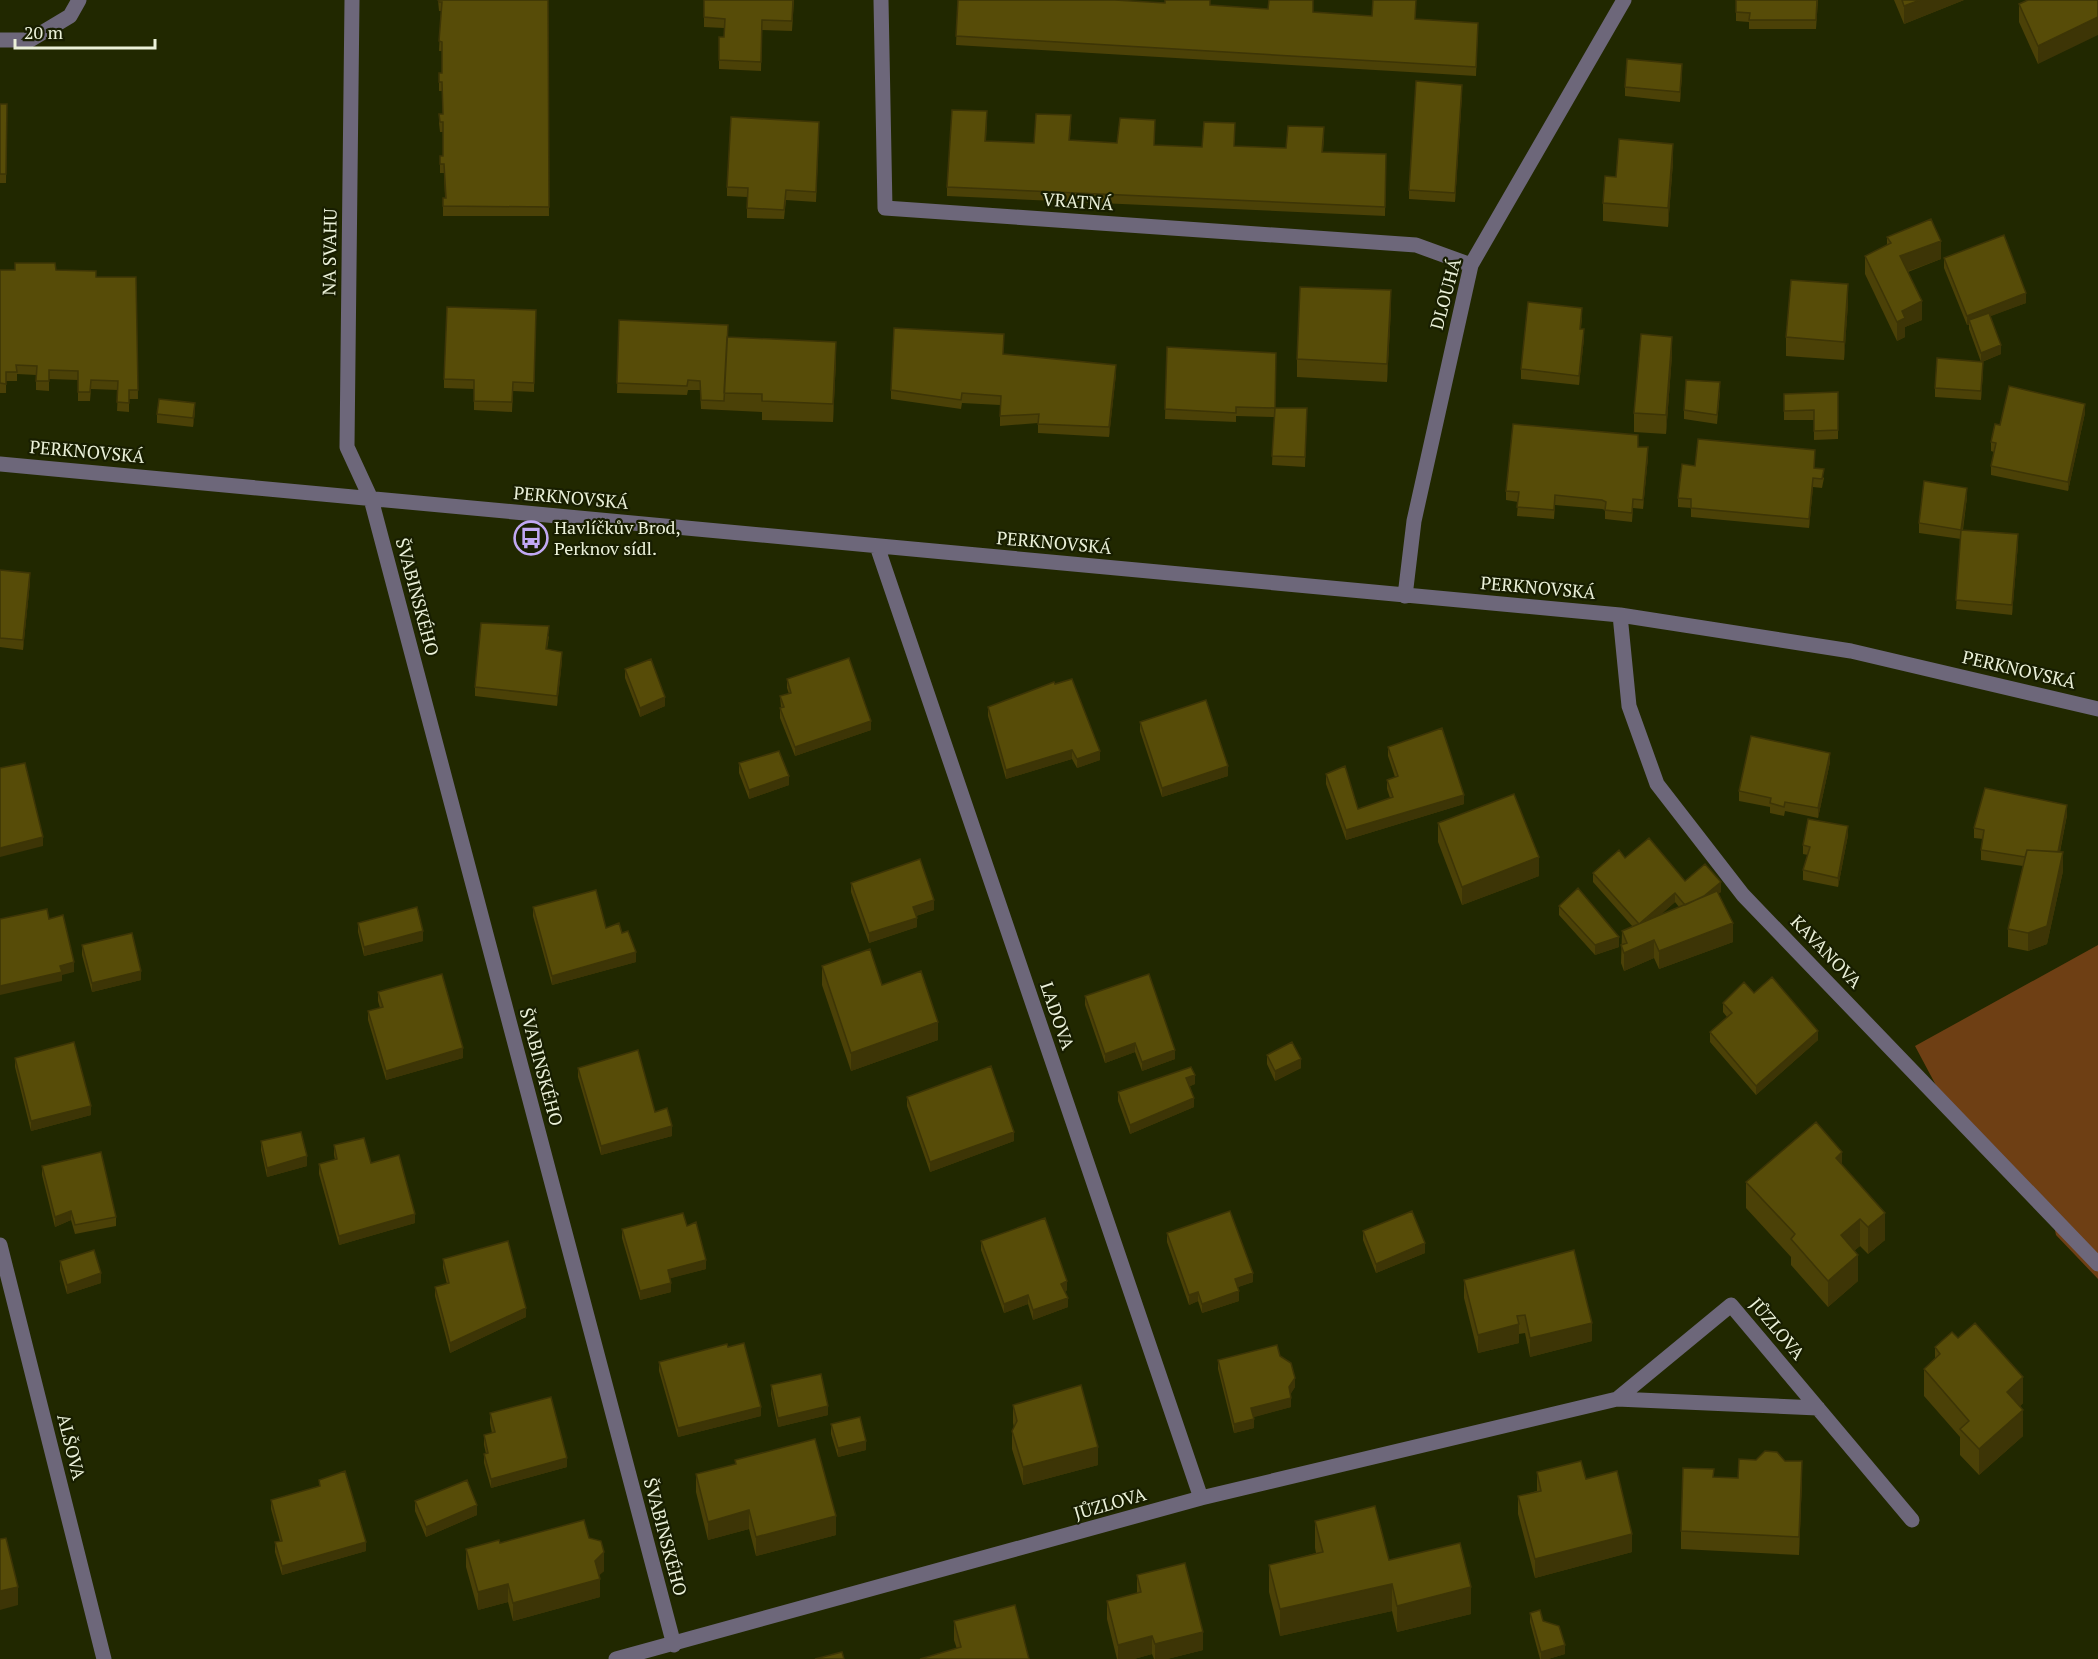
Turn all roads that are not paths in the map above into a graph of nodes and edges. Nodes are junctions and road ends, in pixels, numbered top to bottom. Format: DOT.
graph roads {
  1 [pos="79,0"];
  2 [pos="352,0"];
  3 [pos="881,0"];
  4 [pos="1624,0"];
  5 [pos="0,40"];
  6 [pos="1471,265"];
  7 [pos="0,464"];
  8 [pos="371,499"];
  9 [pos="877,546"];
  10 [pos="1406,596"];
  11 [pos="1620,615"];
  12 [pos="2098,709"];
  13 [pos="0,1245"];
  14 [pos="2098,1264"];
  15 [pos="1617,1399"];
  16 [pos="1818,1408"];
  17 [pos="1201,1498"];
  18 [pos="1912,1520"];
  19 [pos="674,1645"];
  20 [pos="104,1659"];
  21 [pos="616,1659"];
  1 -- 5 [label="street"];
  2 -- 8 [label="street, NA SVAHU"];
  3 -- 6 [label="street, VRATNÁ"];
  4 -- 6 [label="street, DLOUHÁ"];
  6 -- 10 [label="street, DLOUHÁ"];
  7 -- 8 [label="street, PERKNOVSKÁ"];
  8 -- 9 [label="street, PERKNOVSKÁ"];
  8 -- 19 [label="street, ŠVABINSKÉHO"];
  9 -- 10 [label="street, PERKNOVSKÁ"];
  9 -- 17 [label="street, LADOVA"];
  10 -- 11 [label="street, PERKNOVSKÁ"];
  11 -- 12 [label="street, PERKNOVSKÁ"];
  11 -- 14 [label="street, KAVANOVA"];
  13 -- 20 [label="street, ALŠOVA"];
  15 -- 16 [label="street, JŮZLOVA"];
  15 -- 16 [label="street, JŮZLOVA"];
  15 -- 17 [label="street, JŮZLOVA"];
  16 -- 18 [label="street, JŮZLOVA"];
  17 -- 19 [label="street, JŮZLOVA"];
  19 -- 21 [label="street, JŮZLOVA"];
}
